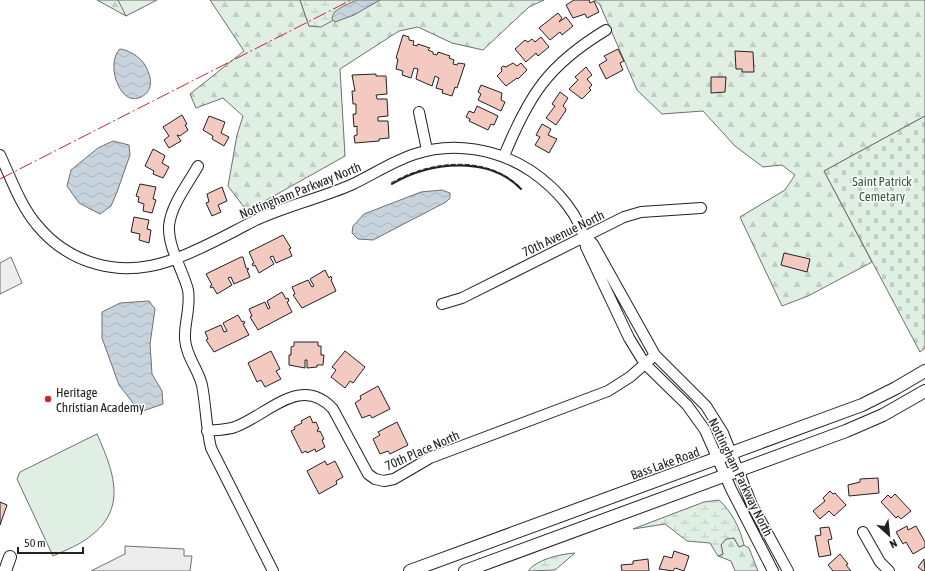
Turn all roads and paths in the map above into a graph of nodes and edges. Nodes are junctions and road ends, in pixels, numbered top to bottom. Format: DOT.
graph roads {
  1 [pos="606,30"];
  2 [pos="419,112"];
  3 [pos="428,150"];
  4 [pos="0,155"];
  5 [pos="504,156"];
  6 [pos="198,166"];
  7 [pos="702,208"];
  8 [pos="585,236"];
  9 [pos="177,258"];
  10 [pos="442,304"];
  11 [pos="655,355"];
  12 [pos="645,364"];
  13 [pos="925,371"];
  14 [pos="925,391"];
  15 [pos="207,431"];
  16 [pos="732,453"];
  17 [pos="719,458"];
  18 [pos="738,471"];
  19 [pos="725,476"];
  20 [pos="862,532"];
  21 [pos="432,567"];
  22 [pos="4,571"];
  23 [pos="10,571"];
  24 [pos="273,571"];
  25 [pos="410,571"];
  26 [pos="464,571"];
  27 [pos="774,571"];
  28 [pos="788,571"];
  29 [pos="889,571"];
  1 -- 5 [label="street"];
  2 -- 3 [label="street"];
  3 -- 5 [label="street, Nottingham Parkway North"];
  3 -- 9 [label="street, Nottingham Parkway North"];
  4 -- 9 [label="street, Nottingham Parkway North"];
  5 -- 8 [label="street, Nottingham Parkway North"];
  6 -- 9 [label="street"];
  7 -- 8 [label="street, 70th Avenue North"];
  8 -- 10 [label="street, 70th Avenue North"];
  8 -- 11 [label="street, Nottingham Parkway North"];
  8 -- 12 [label="street, Nottingham Parkway North"];
  9 -- 15 [label="street"];
  11 -- 12 [label="street, 70th Place North"];
  11 -- 16 [label="street, Nottingham Parkway North"];
  12 -- 15 [label="street, 70th Place North"];
  12 -- 17 [label="street, Nottingham Parkway North"];
  13 -- 16 [label="main road, Bass Lake Road"];
  14 -- 18 [label="main road"];
  15 -- 24 [label="street"];
  16 -- 17 [label="main road, Bass Lake Road"];
  16 -- 18 [label="street, Nottingham Parkway North"];
  17 -- 19 [label="street, Nottingham Parkway North"];
  17 -- 21 [label="main road, Bass Lake Road"];
  18 -- 19 [label="main road"];
  18 -- 28 [label="street, Nottingham Parkway North"];
  19 -- 26 [label="main road"];
  19 -- 27 [label="street, Nottingham Parkway North"];
  20 -- 29 [label="street"];
  21 -- 25 [label="main road, Bass Lake Road"];
  22 -- 23 [label="main road"];
}
